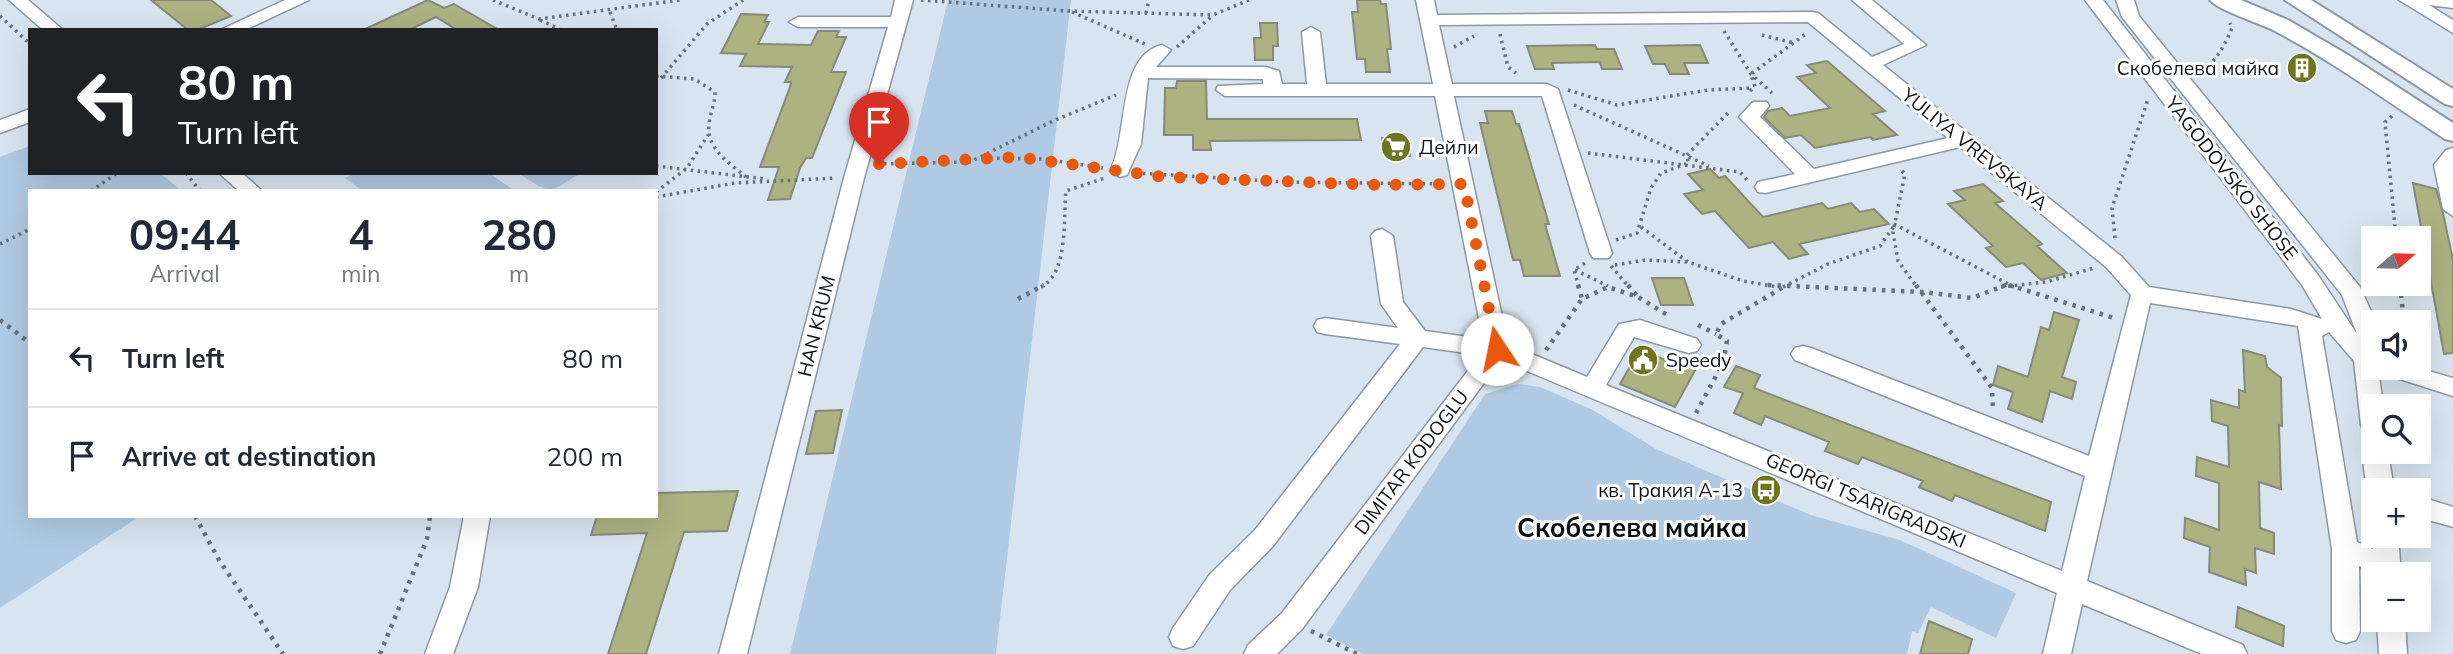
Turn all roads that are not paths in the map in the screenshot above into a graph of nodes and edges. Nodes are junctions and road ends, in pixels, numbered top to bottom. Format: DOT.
graph roads {
  1 [pos="17,0"];
  2 [pos="300,0"];
  3 [pos="1861,0"];
  4 [pos="2094,0"];
  5 [pos="2125,0"];
  6 [pos="2273,0"];
  7 [pos="2296,0"];
  8 [pos="2329,0"];
  9 [pos="2408,0"];
  10 [pos="2427,0"];
  11 [pos="2452,4"];
  12 [pos="0,5"];
  13 [pos="901,7"];
  14 [pos="2225,9"];
  15 [pos="1428,10"];
  16 [pos="1542,10"];
  17 [pos="1815,15"];
  18 [pos="798,22"];
  19 [pos="2324,25"];
  20 [pos="52,28"];
  21 [pos="234,28"];
  22 [pos="2453,28"];
  23 [pos="1311,32"];
  24 [pos="1163,50"];
  25 [pos="1870,64"];
  26 [pos="2453,78"];
  27 [pos="1138,80"];
  28 [pos="1225,90"];
  29 [pos="1273,90"];
  30 [pos="1317,90"];
  31 [pos="1444,90"];
  32 [pos="1752,97"];
  33 [pos="2453,99"];
  34 [pos="2453,115"];
  35 [pos="28,116"];
  36 [pos="0,127"];
  37 [pos="2453,135"];
  38 [pos="1964,140"];
  39 [pos="2453,154"];
  40 [pos="1125,172"];
  41 [pos="232,175"];
  42 [pos="1809,176"];
  43 [pos="1765,187"];
  44 [pos="249,189"];
  45 [pos="2453,209"];
  46 [pos="1382,236"];
  47 [pos="1603,253"];
  48 [pos="2142,294"];
  49 [pos="2361,314"];
  50 [pos="2308,320"];
  51 [pos="1325,326"];
  52 [pos="1418,338"];
  53 [pos="1689,345"];
  54 [pos="1497,349"];
  55 [pos="2361,351"];
  56 [pos="1803,354"];
  57 [pos="2361,355"];
  58 [pos="2431,380"];
  59 [pos="1593,387"];
  60 [pos="2453,387"];
  61 [pos="2100,471"];
  62 [pos="2431,510"];
  63 [pos="2453,517"];
  64 [pos="477,518"];
  65 [pos="2345,549"];
  66 [pos="2371,562"];
  67 [pos="2074,586"];
  68 [pos="2346,631"];
  69 [pos="2392,632"];
  70 [pos="1183,636"];
  71 [pos="439,654"];
  72 [pos="733,654"];
  73 [pos="1258,654"];
  74 [pos="2057,654"];
  75 [pos="2233,654"];
  76 [pos="2393,654"];
  1 -- 12 [label="street"];
  1 -- 20 [label="street"];
  2 -- 21 [label="street"];
  3 -- 25 [label="street"];
  4 -- 55 [label="street, YAGODOVSKO SHOSE"];
  5 -- 49 [label="street, YAGODOVSKO SHOSE"];
  6 -- 19 [label="main road"];
  7 -- 19 [label="main road"];
  8 -- 26 [label="main road"];
  9 -- 22 [label="street"];
  10 -- 11 [label="street"];
  13 -- 18 [label="street"];
  13 -- 72 [label="street, HAN KRUM"];
  14 -- 37 [label="main road"];
  15 -- 16 [label="street"];
  15 -- 31 [label="street"];
  16 -- 17 [label="street"];
  17 -- 25 [label="street, YULIYA VREVSKAYA"];
  19 -- 33 [label="main road"];
  19 -- 34 [label="main road"];
  23 -- 30 [label="street"];
  24 -- 27 [label="street"];
  25 -- 38 [label="street, YULIYA VREVSKAYA"];
  27 -- 29 [label="street"];
  27 -- 40 [label="street"];
  28 -- 29 [label="street"];
  29 -- 30 [label="street"];
  30 -- 31 [label="street"];
  31 -- 47 [label="street"];
  31 -- 54 [label="street"];
  32 -- 42 [label="street"];
  35 -- 36 [label="street"];
  38 -- 42 [label="street"];
  38 -- 48 [label="street, YULIYA VREVSKAYA"];
  39 -- 45 [label="street"];
  41 -- 44 [label="street"];
  42 -- 43 [label="street"];
  46 -- 52 [label="street"];
  48 -- 50 [label="street"];
  48 -- 61 [label="street"];
  50 -- 57 [label="street"];
  50 -- 65 [label="street"];
  51 -- 52 [label="street, GEORGI TSARIGRADSKI"];
  52 -- 54 [label="street, GEORGI TSARIGRADSKI"];
  52 -- 70 [label="street"];
  53 -- 59 [label="street"];
  54 -- 59 [label="street, GEORGI TSARIGRADSKI"];
  54 -- 73 [label="street, DIMITAR KODOGLU"];
  56 -- 61 [label="street"];
  58 -- 60 [label="street"];
  59 -- 67 [label="street, GEORGI TSARIGRADSKI"];
  61 -- 67 [label="street"];
  62 -- 63 [label="street"];
  64 -- 71 [label="street"];
  65 -- 66 [label="street"];
  65 -- 68 [label="street"];
  67 -- 74 [label="street"];
  67 -- 75 [label="street, GEORGI TSARIGRADSKI"];
  69 -- 76 [label="street"];
}
